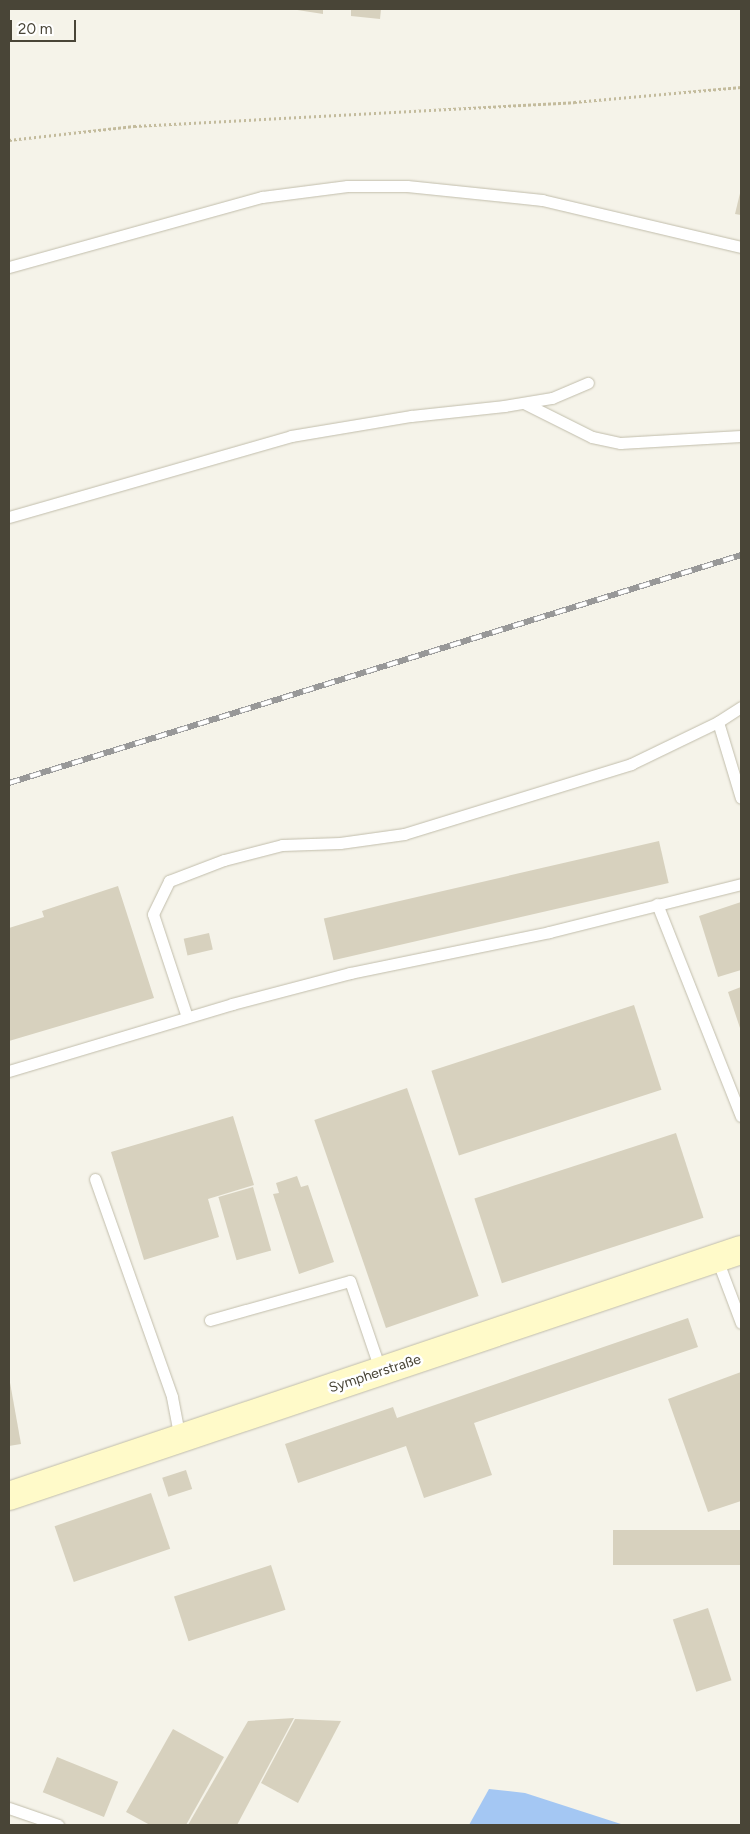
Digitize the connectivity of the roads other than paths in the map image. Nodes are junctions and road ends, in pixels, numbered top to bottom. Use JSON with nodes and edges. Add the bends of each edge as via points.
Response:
{"nodes":[{"id":1,"x":741,"y":247,"type":"edge"},
{"id":2,"x":9,"y":268,"type":"edge"},
{"id":3,"x":588,"y":383,"type":"dead end"},
{"id":4,"x":524,"y":403,"type":"junction"},
{"id":5,"x":741,"y":436,"type":"edge"},
{"id":6,"x":9,"y":517,"type":"edge"},
{"id":7,"x":741,"y":707,"type":"edge"},
{"id":8,"x":718,"y":722,"type":"junction"},
{"id":9,"x":741,"y":798,"type":"edge"},
{"id":10,"x":741,"y":884,"type":"edge"},
{"id":11,"x":657,"y":904,"type":"junction"},
{"id":12,"x":187,"y":1017,"type":"junction"},
{"id":13,"x":9,"y":1071,"type":"edge"},
{"id":14,"x":741,"y":1116,"type":"edge"},
{"id":15,"x":96,"y":1179,"type":"dead end"},
{"id":16,"x":729,"y":1255,"type":"edge"},
{"id":17,"x":210,"y":1320,"type":"dead end"},
{"id":18,"x":741,"y":1323,"type":"edge"},
{"id":19,"x":381,"y":1372,"type":"junction"},
{"id":20,"x":180,"y":1439,"type":"junction"},
{"id":21,"x":9,"y":1496,"type":"edge"},
{"id":22,"x":9,"y":1808,"type":"edge"},
{"id":23,"x":58,"y":1825,"type":"edge"}],
"edges":[{"from":1,"to":2,"type":"lane","via":[[542,200],[407,186],[347,186],[262,197]]},
{"from":3,"to":4,"type":"lane","via":[[552,398]]},
{"from":4,"to":5,"type":"lane","via":[[592,437],[620,444]]},
{"from":4,"to":6,"type":"lane","via":[[411,416],[291,436]]},
{"from":7,"to":8,"type":"lane"},
{"from":8,"to":9,"type":"lane"},
{"from":8,"to":12,"type":"lane","via":[[631,764],[404,834],[340,843],[282,844],[224,860],[169,882],[153,914]]},
{"from":10,"to":11,"type":"lane"},
{"from":11,"to":12,"type":"lane","via":[[549,932],[350,974]]},
{"from":11,"to":14,"type":"lane"},
{"from":12,"to":13,"type":"lane"},
{"from":15,"to":20,"type":"lane","via":[[172,1397]]},
{"from":16,"to":18,"type":"lane"},
{"from":16,"to":19,"type":"street","name":"Sympherstraße"},
{"from":17,"to":19,"type":"lane","via":[[350,1281]]},
{"from":19,"to":20,"type":"street","name":"Sympherstraße"},
{"from":20,"to":21,"type":"street","name":"Sympherstraße"},
{"from":22,"to":23,"type":"lane"}]}
